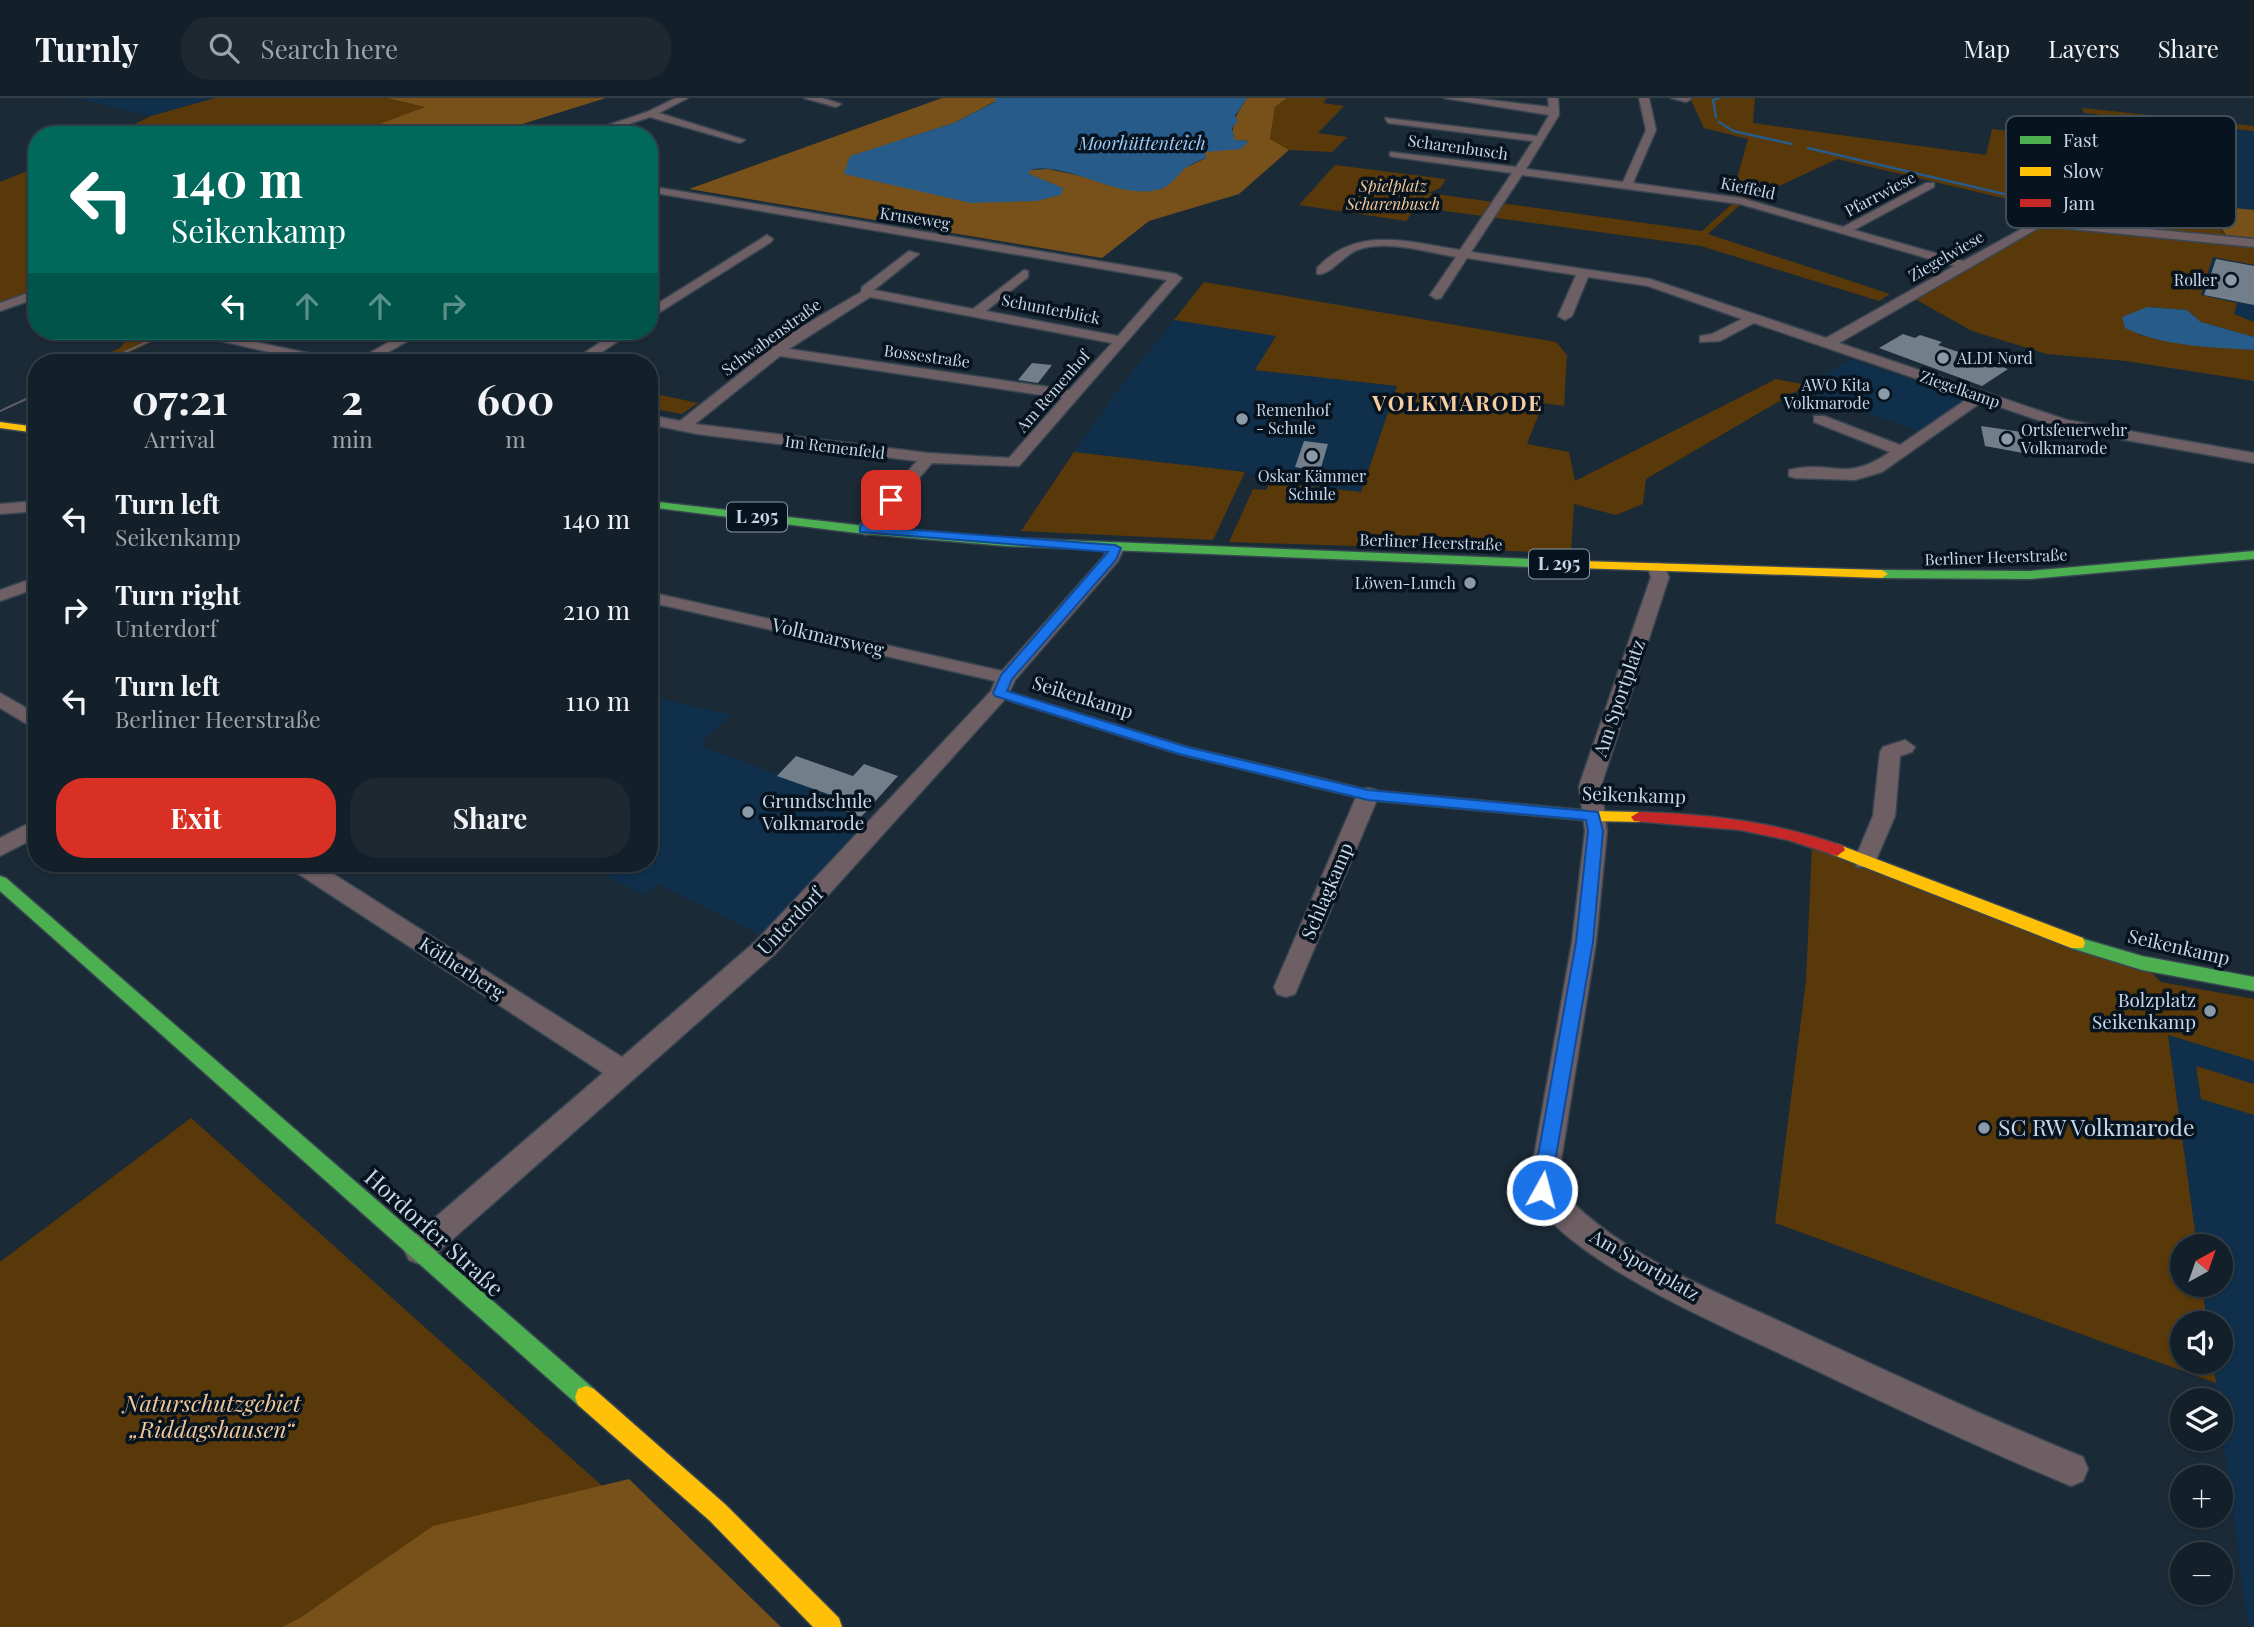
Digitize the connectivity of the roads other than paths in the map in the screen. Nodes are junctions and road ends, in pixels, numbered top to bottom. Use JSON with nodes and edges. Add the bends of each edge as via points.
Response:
{"nodes":[{"id":1,"x":683,"y":98,"type":"edge"},
{"id":2,"x":809,"y":98,"type":"edge"},
{"id":3,"x":1449,"y":98,"type":"edge"},
{"id":4,"x":1553,"y":98,"type":"edge"},
{"id":5,"x":1644,"y":98,"type":"edge"},
{"id":6,"x":836,"y":104,"type":"dead end"},
{"id":7,"x":1554,"y":111,"type":"junction"},
{"id":8,"x":650,"y":114,"type":"junction"},
{"id":9,"x":1388,"y":120,"type":"dead end"},
{"id":10,"x":612,"y":126,"type":"edge"},
{"id":11,"x":1540,"y":139,"type":"junction"},
{"id":12,"x":740,"y":140,"type":"dead end"},
{"id":13,"x":1394,"y":154,"type":"dead end"},
{"id":14,"x":1519,"y":171,"type":"junction"},
{"id":15,"x":1627,"y":185,"type":"junction"},
{"id":16,"x":1930,"y":185,"type":"dead end"},
{"id":17,"x":658,"y":190,"type":"edge"},
{"id":18,"x":664,"y":191,"type":"junction"},
{"id":19,"x":658,"y":195,"type":"edge"},
{"id":20,"x":2029,"y":228,"type":"edge"},
{"id":21,"x":2101,"y":228,"type":"edge"},
{"id":22,"x":1845,"y":230,"type":"junction"},
{"id":23,"x":767,"y":239,"type":"dead end"},
{"id":24,"x":2254,"y":243,"type":"edge"},
{"id":25,"x":1463,"y":253,"type":"junction"},
{"id":26,"x":912,"y":254,"type":"dead end"},
{"id":27,"x":1964,"y":265,"type":"junction"},
{"id":28,"x":1321,"y":271,"type":"dead end"},
{"id":29,"x":1584,"y":272,"type":"junction"},
{"id":30,"x":1024,"y":274,"type":"dead end"},
{"id":31,"x":1176,"y":278,"type":"joint"},
{"id":32,"x":868,"y":293,"type":"junction"},
{"id":33,"x":1436,"y":295,"type":"dead end"},
{"id":34,"x":28,"y":297,"type":"edge"},
{"id":35,"x":0,"y":307,"type":"edge"},
{"id":36,"x":658,"y":309,"type":"edge"},
{"id":37,"x":976,"y":313,"type":"junction"},
{"id":38,"x":1565,"y":316,"type":"dead end"},
{"id":39,"x":1753,"y":318,"type":"junction"},
{"id":40,"x":1705,"y":339,"type":"dead end"},
{"id":41,"x":227,"y":340,"type":"edge"},
{"id":42,"x":401,"y":340,"type":"edge"},
{"id":43,"x":612,"y":340,"type":"edge"},
{"id":44,"x":1120,"y":340,"type":"junction"},
{"id":45,"x":1828,"y":343,"type":"junction"},
{"id":46,"x":777,"y":351,"type":"junction"},
{"id":47,"x":293,"y":354,"type":"edge"},
{"id":48,"x":376,"y":354,"type":"edge"},
{"id":49,"x":590,"y":354,"type":"edge"},
{"id":50,"x":1071,"y":395,"type":"junction"},
{"id":51,"x":1980,"y":396,"type":"junction"},
{"id":52,"x":1819,"y":419,"type":"dead end"},
{"id":53,"x":658,"y":421,"type":"edge"},
{"id":54,"x":2,"y":426,"type":"edge"},
{"id":55,"x":683,"y":426,"type":"junction"},
{"id":56,"x":28,"y":429,"type":"edge"},
{"id":57,"x":1901,"y":451,"type":"junction"},
{"id":58,"x":928,"y":458,"type":"junction"},
{"id":59,"x":2254,"y":458,"type":"edge"},
{"id":60,"x":1795,"y":473,"type":"dead end"},
{"id":61,"x":658,"y":505,"type":"edge"},
{"id":62,"x":28,"y":507,"type":"edge"},
{"id":63,"x":0,"y":509,"type":"edge"},
{"id":64,"x":865,"y":530,"type":"junction"},
{"id":65,"x":1115,"y":548,"type":"junction"},
{"id":66,"x":2254,"y":555,"type":"edge"},
{"id":67,"x":1657,"y":568,"type":"junction"},
{"id":68,"x":28,"y":585,"type":"edge"},
{"id":69,"x":0,"y":596,"type":"edge"},
{"id":70,"x":658,"y":599,"type":"edge"},
{"id":71,"x":1003,"y":686,"type":"junction"},
{"id":72,"x":0,"y":699,"type":"edge"},
{"id":73,"x":28,"y":718,"type":"edge"},
{"id":74,"x":1905,"y":747,"type":"dead end"},
{"id":75,"x":1368,"y":795,"type":"junction"},
{"id":76,"x":1593,"y":816,"type":"junction"},
{"id":77,"x":28,"y":832,"type":"edge"},
{"id":78,"x":0,"y":848,"type":"edge"},
{"id":79,"x":1865,"y":860,"type":"junction"},
{"id":80,"x":313,"y":872,"type":"edge"},
{"id":81,"x":0,"y":882,"type":"edge"},
{"id":82,"x":2254,"y":984,"type":"edge"},
{"id":83,"x":1286,"y":987,"type":"dead end"},
{"id":84,"x":625,"y":1073,"type":"junction"},
{"id":85,"x":419,"y":1250,"type":"junction"},
{"id":86,"x":2071,"y":1469,"type":"dead end"},
{"id":87,"x":830,"y":1627,"type":"edge"}],
"edges":[{"from":1,"to":8,"type":"street"},
{"from":2,"to":6,"type":"street"},
{"from":3,"to":7,"type":"street"},
{"from":4,"to":7,"type":"street"},
{"from":5,"to":15,"type":"street","via":[[1651,130]]},
{"from":7,"to":11,"type":"street","name":"Scharenbusch"},
{"from":8,"to":10,"type":"street"},
{"from":8,"to":12,"type":"street"},
{"from":9,"to":11,"type":"street","name":"Scharenbusch"},
{"from":11,"to":14,"type":"street","name":"Scharenbusch"},
{"from":13,"to":14,"type":"street","name":"Scharenbusch"},
{"from":14,"to":15,"type":"street","name":"Kieffeld"},
{"from":14,"to":25,"type":"street","name":"Scharenbusch"},
{"from":15,"to":22,"type":"street","name":"Kieffeld","via":[[1741,201]]},
{"from":16,"to":22,"type":"street","name":"Pfarrwiese"},
{"from":17,"to":18,"type":"street","name":"Kruseweg"},
{"from":18,"to":19,"type":"street"},
{"from":18,"to":31,"type":"street","name":"Kruseweg"},
{"from":20,"to":27,"type":"street","name":"Ziegelwiese"},
{"from":21,"to":24,"type":"street","name":"Ziegelwiese"},
{"from":22,"to":27,"type":"street","name":"Kieffeld"},
{"from":23,"to":36,"type":"street"},
{"from":25,"to":28,"type":"street","name":"Ziegelkamp","via":[[1372,242],[1342,250]]},
{"from":25,"to":29,"type":"street","name":"Ziegelkamp"},
{"from":25,"to":33,"type":"street"},
{"from":26,"to":32,"type":"street","name":"Schwabenstraße"},
{"from":27,"to":45,"type":"street","name":"Ziegelwiese"},
{"from":29,"to":38,"type":"street"},
{"from":29,"to":39,"type":"street","name":"Ziegelkamp","via":[[1650,283]]},
{"from":30,"to":37,"type":"street","name":"Schunterblick"},
{"from":31,"to":44,"type":"street","name":"Am Remenhof"},
{"from":32,"to":37,"type":"street","name":"Schunterblick"},
{"from":32,"to":46,"type":"street","name":"Schwabenstraße"},
{"from":34,"to":35,"type":"street"},
{"from":37,"to":44,"type":"street","name":"Schunterblick"},
{"from":39,"to":40,"type":"street"},
{"from":39,"to":45,"type":"street","name":"Ziegelkamp"},
{"from":41,"to":47,"type":"street"},
{"from":42,"to":48,"type":"street"},
{"from":43,"to":49,"type":"street"},
{"from":44,"to":50,"type":"street","name":"Am Remenhof"},
{"from":45,"to":51,"type":"street","name":"Ziegelkamp"},
{"from":46,"to":50,"type":"street","name":"Bossestraße"},
{"from":46,"to":55,"type":"street","name":"Schwabenstraße"},
{"from":50,"to":58,"type":"street","name":"Am Remenhof","via":[[1013,463]]},
{"from":51,"to":57,"type":"street"},
{"from":51,"to":59,"type":"street","name":"Ziegelkamp","via":[[2083,429]]},
{"from":52,"to":57,"type":"street"},
{"from":53,"to":55,"type":"street","name":"Im Remenfeld"},
{"from":54,"to":56,"type":"main road"},
{"from":55,"to":58,"type":"street","name":"Im Remenfeld"},
{"from":57,"to":60,"type":"street","via":[[1861,474]]},
{"from":58,"to":64,"type":"street"},
{"from":61,"to":64,"type":"main road","name":"Berliner Heerstraße","number":"L 295"},
{"from":62,"to":63,"type":"street"},
{"from":64,"to":65,"type":"main road","name":"Berliner Heerstraße","number":"L 295"},
{"from":65,"to":67,"type":"main road","name":"Berliner Heerstraße","number":"L 295"},
{"from":65,"to":71,"type":"street","name":"Unterdorf"},
{"from":66,"to":67,"type":"main road","name":"Berliner Heerstraße","number":"L 295","via":[[2106,570],[1967,577]]},
{"from":67,"to":76,"type":"street","name":"Am Sportplatz","via":[[1660,577],[1590,786]]},
{"from":68,"to":69,"type":"street"},
{"from":70,"to":71,"type":"street","name":"Volkmarsweg"},
{"from":71,"to":75,"type":"main road","name":"Seikenkamp","via":[[1184,751]]},
{"from":71,"to":84,"type":"street","name":"Unterdorf","via":[[765,948]]},
{"from":72,"to":73,"type":"street"},
{"from":74,"to":79,"type":"street","via":[[1890,752],[1884,816]]},
{"from":75,"to":76,"type":"main road","name":"Seikenkamp"},
{"from":75,"to":83,"type":"street","name":"Schlagkamp"},
{"from":76,"to":79,"type":"main road","name":"Seikenkamp","via":[[1750,824]]},
{"from":76,"to":86,"type":"street","name":"Am Sportplatz","via":[[1596,831],[1584,942],[1542,1190],[1554,1208],[1606,1245],[1733,1315],[1981,1433]]},
{"from":77,"to":78,"type":"street"},
{"from":79,"to":82,"type":"main road","name":"Seikenkamp","via":[[2077,942],[2143,962]]},
{"from":80,"to":84,"type":"street","name":"Kötherberg"},
{"from":81,"to":85,"type":"main road","name":"Hordorfer Straße"},
{"from":84,"to":85,"type":"street","name":"Unterdorf"},
{"from":85,"to":87,"type":"main road","name":"Hordorfer Straße","via":[[718,1513]]}]}
